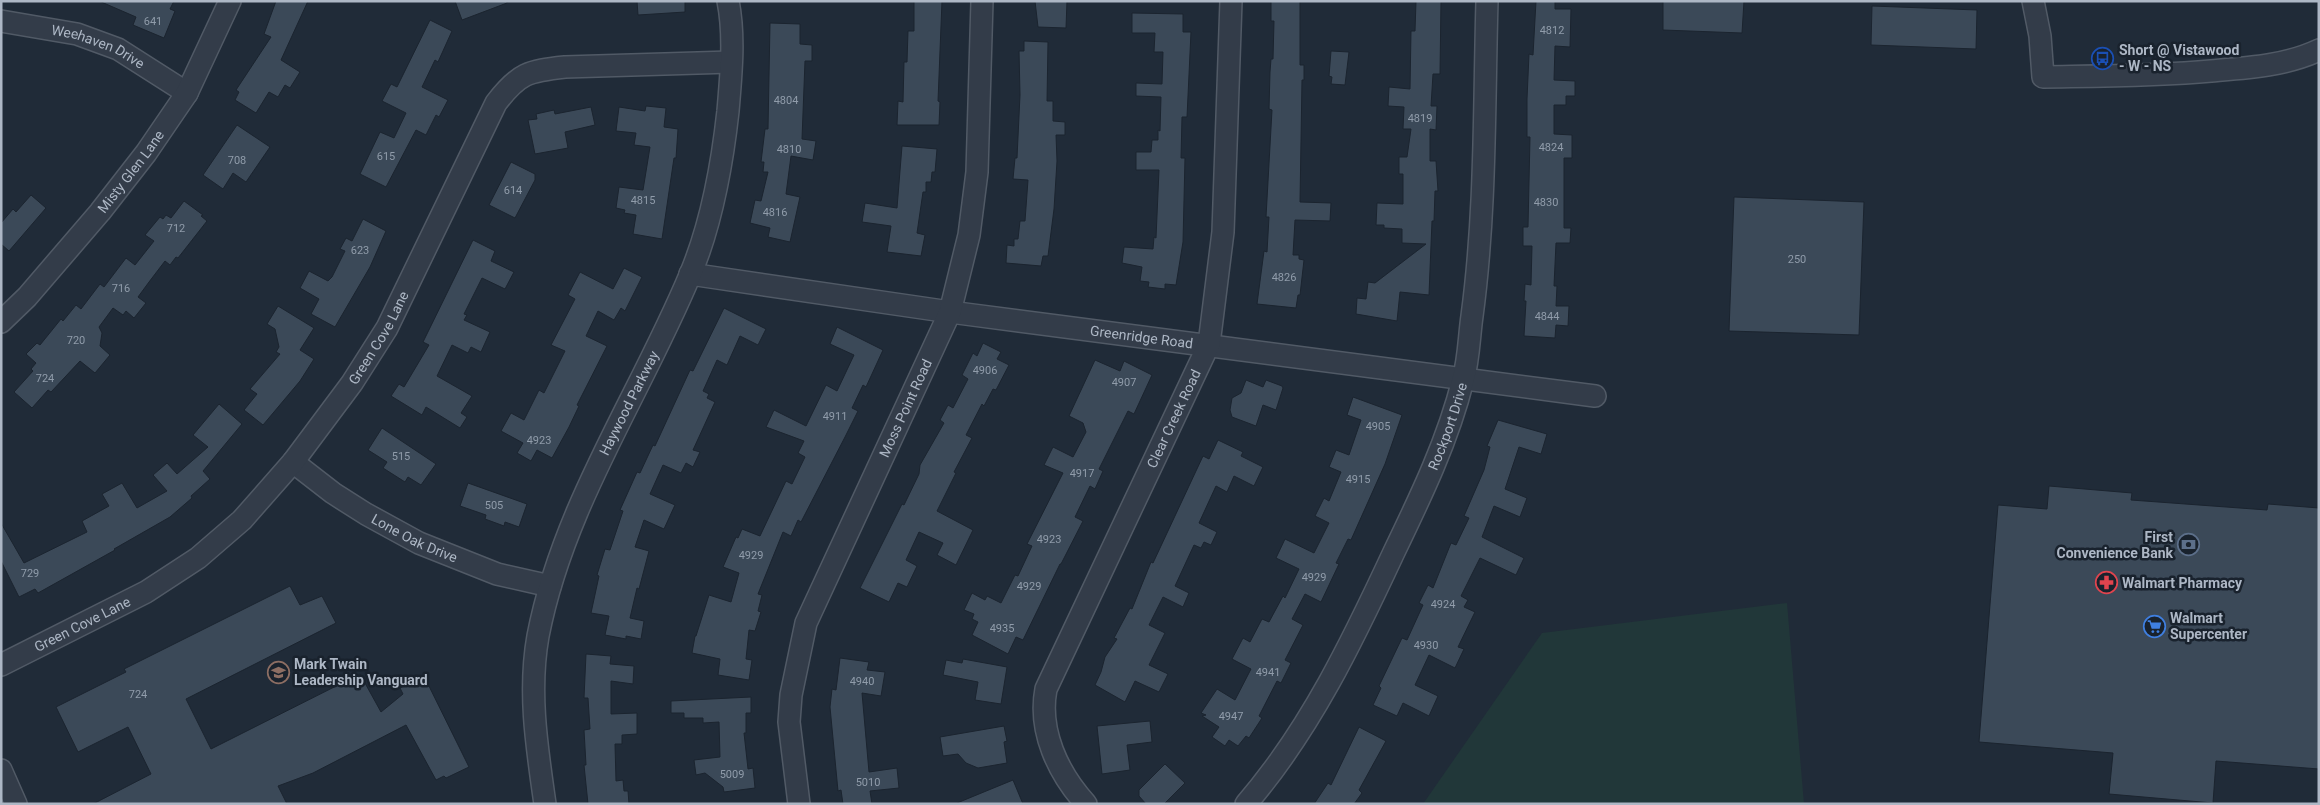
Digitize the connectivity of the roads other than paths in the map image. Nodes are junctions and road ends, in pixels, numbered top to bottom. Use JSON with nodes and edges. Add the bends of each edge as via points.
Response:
{"nodes":[{"id":1,"x":230,"y":1,"type":"edge"},
{"id":2,"x":728,"y":1,"type":"edge"},
{"id":3,"x":982,"y":1,"type":"edge"},
{"id":4,"x":1231,"y":1,"type":"edge"},
{"id":5,"x":1487,"y":1,"type":"edge"},
{"id":6,"x":2033,"y":1,"type":"edge"},
{"id":7,"x":1,"y":21,"type":"edge"},
{"id":8,"x":2319,"y":50,"type":"edge"},
{"id":9,"x":731,"y":62,"type":"junction"},
{"id":10,"x":188,"y":93,"type":"junction"},
{"id":11,"x":690,"y":274,"type":"junction"},
{"id":12,"x":950,"y":312,"type":"junction"},
{"id":13,"x":1,"y":322,"type":"edge"},
{"id":14,"x":1209,"y":344,"type":"junction"},
{"id":15,"x":1464,"y":379,"type":"junction"},
{"id":16,"x":1595,"y":396,"type":"dead end"},
{"id":17,"x":293,"y":462,"type":"junction"},
{"id":18,"x":550,"y":586,"type":"junction"},
{"id":19,"x":1,"y":665,"type":"edge"},
{"id":20,"x":1,"y":770,"type":"edge"},
{"id":21,"x":16,"y":804,"type":"edge"},
{"id":22,"x":545,"y":804,"type":"edge"},
{"id":23,"x":799,"y":804,"type":"edge"},
{"id":24,"x":1086,"y":804,"type":"edge"},
{"id":25,"x":1246,"y":804,"type":"edge"}],
"edges":[{"from":1,"to":10,"type":"street","name":"Misty Glen Lane"},
{"from":2,"to":9,"type":"street","name":"Haywood Parkway"},
{"from":3,"to":12,"type":"street","name":"Moss Point Road","via":[[977,172],[970,235]]},
{"from":4,"to":14,"type":"street","name":"Clear Creek Road","via":[[1223,232]]},
{"from":5,"to":15,"type":"street","name":"Rockport Drive","via":[[1477,280]]},
{"from":6,"to":8,"type":"street","via":[[2043,77],[2243,69],[2276,64]]},
{"from":7,"to":10,"type":"street","name":"Weehaven Drive","via":[[77,34],[118,49]]},
{"from":9,"to":11,"type":"street","name":"Haywood Parkway","via":[[724,146],[708,222]]},
{"from":9,"to":17,"type":"street","name":"Green Cove Lane","via":[[565,67],[538,70],[513,82],[496,103],[387,328],[352,383]]},
{"from":10,"to":13,"type":"street","name":"Misty Glen Lane","via":[[100,212],[27,297]]},
{"from":11,"to":12,"type":"street","name":"Greenridge Road"},
{"from":11,"to":18,"type":"street","name":"Haywood Parkway","via":[[577,512]]},
{"from":12,"to":14,"type":"street","name":"Greenridge Road"},
{"from":12,"to":23,"type":"street","name":"Moss Point Road","via":[[806,623],[791,695],[789,722]]},
{"from":14,"to":15,"type":"street","name":"Greenridge Road"},
{"from":14,"to":24,"type":"street","name":"Clear Creek Road","via":[[1046,689],[1043,703],[1051,750]]},
{"from":15,"to":16,"type":"street","name":"Greenridge Road"},
{"from":15,"to":25,"type":"street","name":"Rockport Drive","via":[[1429,479],[1374,594],[1306,723],[1276,769]]},
{"from":17,"to":18,"type":"street","name":"Lone Oak Drive","via":[[333,494],[420,543],[497,574]]},
{"from":17,"to":19,"type":"street","name":"Green Cove Lane","via":[[242,520],[198,558],[146,592]]},
{"from":18,"to":22,"type":"street","name":"Haywood Parkway","via":[[538,636],[533,678],[534,726]]},
{"from":20,"to":21,"type":"street"}]}
